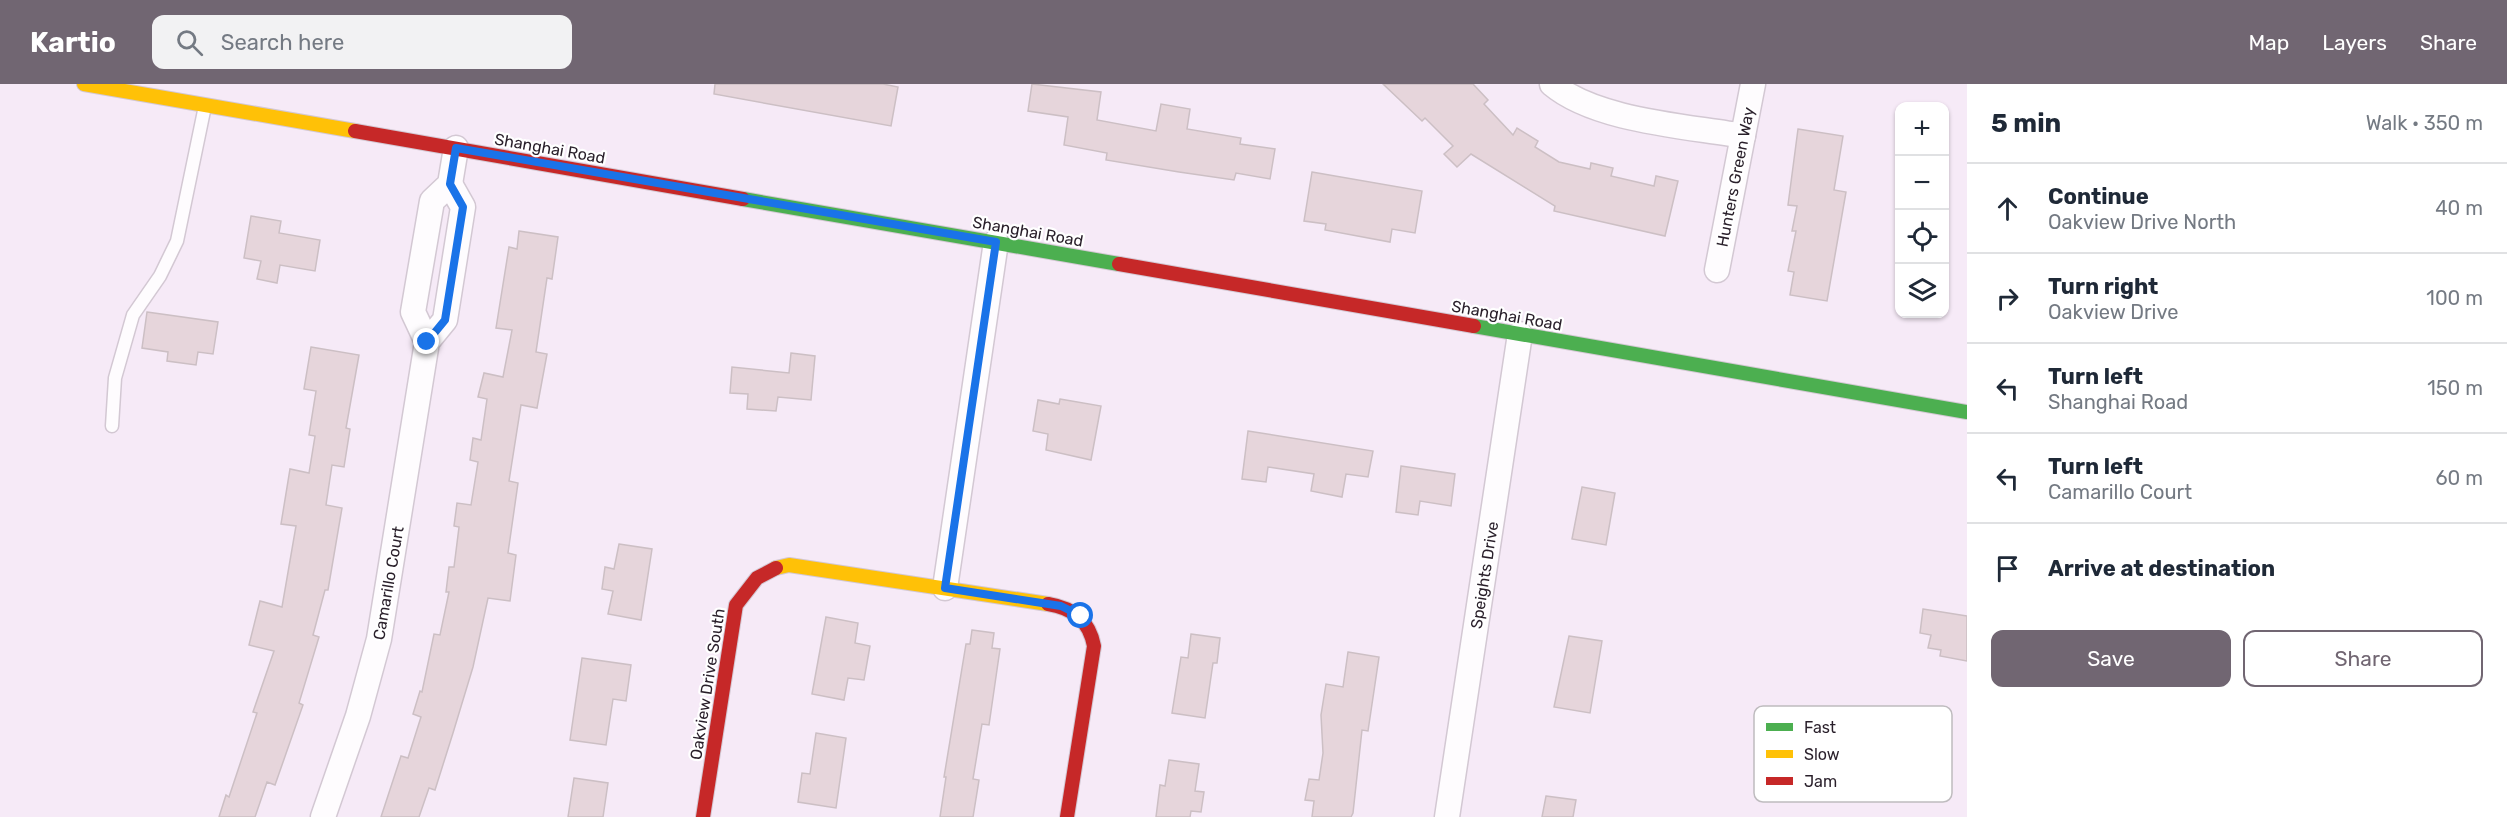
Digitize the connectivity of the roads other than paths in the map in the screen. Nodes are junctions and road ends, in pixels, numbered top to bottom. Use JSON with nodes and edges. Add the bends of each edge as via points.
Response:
{"nodes":[{"id":1,"x":84,"y":84,"type":"edge"},
{"id":2,"x":1552,"y":84,"type":"edge"},
{"id":3,"x":1753,"y":84,"type":"edge"},
{"id":4,"x":205,"y":105,"type":"junction"},
{"id":5,"x":1743,"y":136,"type":"junction"},
{"id":6,"x":456,"y":148,"type":"junction"},
{"id":7,"x":450,"y":184,"type":"junction"},
{"id":8,"x":996,"y":242,"type":"junction"},
{"id":9,"x":1717,"y":270,"type":"dead end"},
{"id":10,"x":1520,"y":334,"type":"junction"},
{"id":11,"x":427,"y":342,"type":"junction"},
{"id":12,"x":1967,"y":412,"type":"edge"},
{"id":13,"x":112,"y":426,"type":"dead end"},
{"id":14,"x":945,"y":588,"type":"junction"},
{"id":15,"x":323,"y":817,"type":"edge"},
{"id":16,"x":703,"y":817,"type":"edge"},
{"id":17,"x":1067,"y":817,"type":"edge"},
{"id":18,"x":1447,"y":817,"type":"edge"}],
"edges":[{"from":1,"to":4,"type":"street","name":"Shanghai Road"},
{"from":2,"to":5,"type":"street","via":[[1582,103],[1608,112]]},
{"from":3,"to":5,"type":"street","name":"Hunters Green Way"},
{"from":4,"to":6,"type":"street","name":"Shanghai Road"},
{"from":4,"to":13,"type":"lane","via":[[177,241],[160,276],[133,315],[115,378]]},
{"from":5,"to":9,"type":"street","name":"Hunters Green Way"},
{"from":6,"to":7,"type":"street"},
{"from":6,"to":8,"type":"street","name":"Shanghai Road"},
{"from":7,"to":11,"type":"street","name":"Camarillo Court","via":[[463,207],[445,320]]},
{"from":7,"to":11,"type":"street","via":[[432,201],[412,312]]},
{"from":8,"to":10,"type":"street","name":"Shanghai Road"},
{"from":8,"to":14,"type":"street"},
{"from":10,"to":12,"type":"street","name":"Shanghai Road"},
{"from":10,"to":18,"type":"street","name":"Speights Drive"},
{"from":11,"to":15,"type":"street","name":"Camarillo Court","via":[[380,639]]},
{"from":14,"to":16,"type":"street","name":"Oakview Drive South","via":[[795,565],[768,570],[754,578],[736,605]]},
{"from":14,"to":17,"type":"street","name":"Oakview Drive South","via":[[1061,606],[1081,616],[1090,630],[1094,646]]}]}
